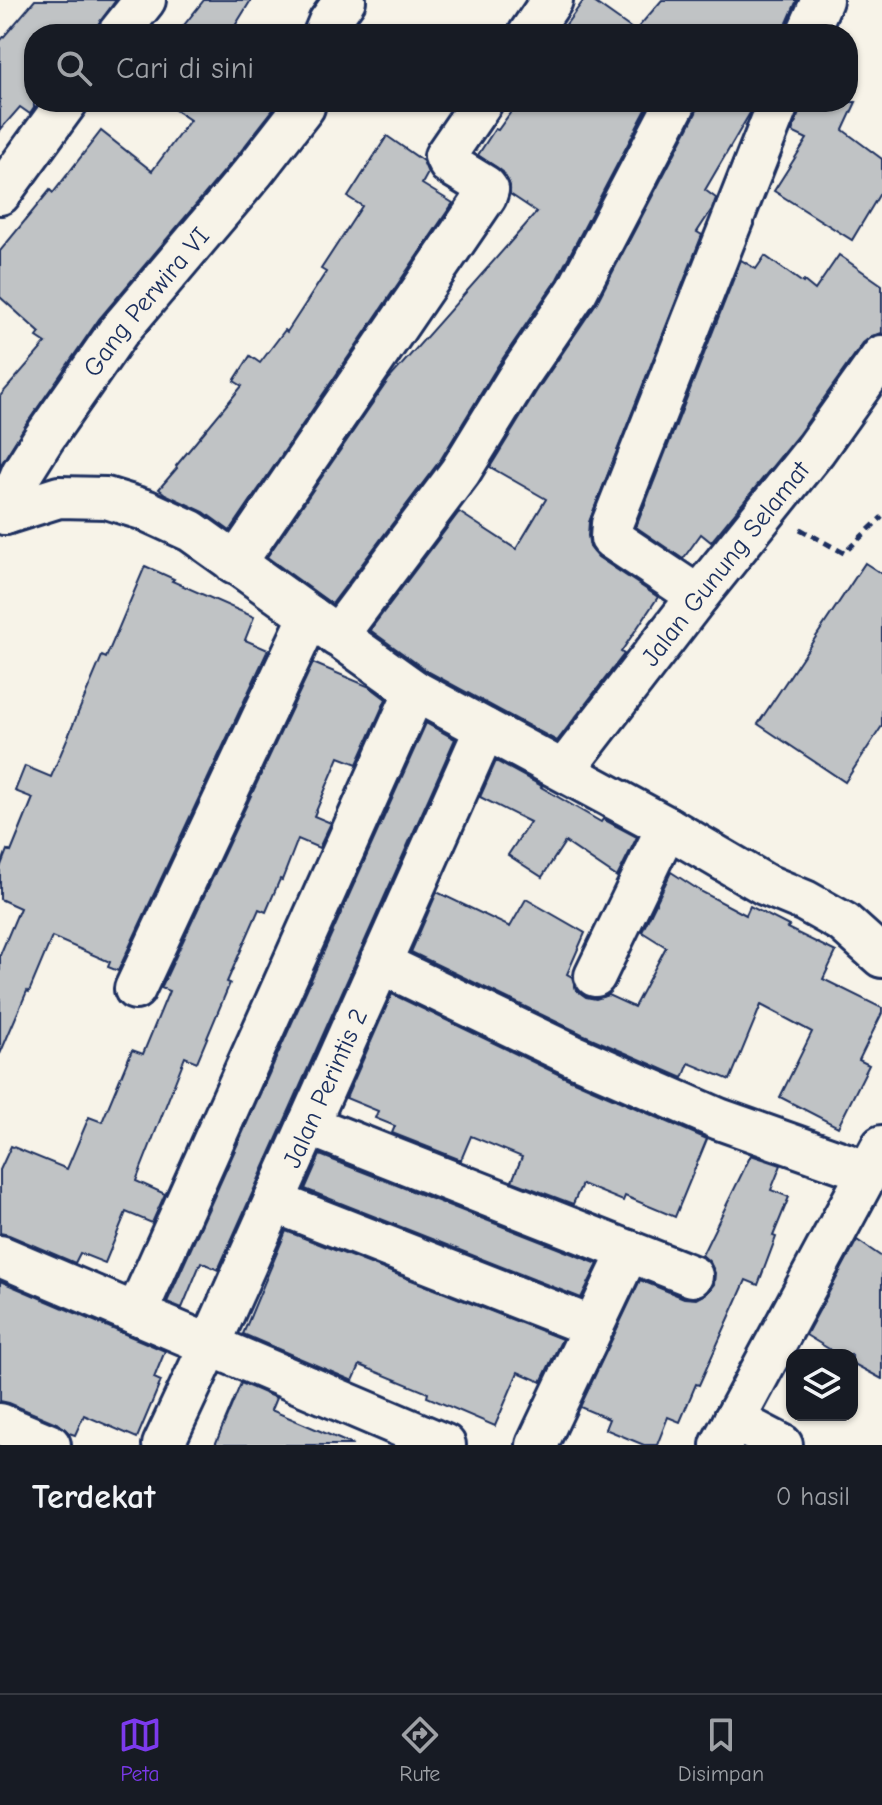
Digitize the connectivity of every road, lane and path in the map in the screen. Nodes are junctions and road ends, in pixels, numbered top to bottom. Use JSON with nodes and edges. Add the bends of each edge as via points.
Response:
{"nodes":[{"id":1,"x":145,"y":0,"type":"edge"},
{"id":2,"x":345,"y":0,"type":"edge"},
{"id":3,"x":552,"y":0,"type":"edge"},
{"id":4,"x":822,"y":0,"type":"edge"},
{"id":5,"x":126,"y":24,"type":"edge"},
{"id":6,"x":328,"y":24,"type":"edge"},
{"id":7,"x":536,"y":24,"type":"edge"},
{"id":8,"x":811,"y":24,"type":"edge"},
{"id":9,"x":60,"y":112,"type":"edge"},
{"id":10,"x":300,"y":112,"type":"edge"},
{"id":11,"x":475,"y":112,"type":"edge"},
{"id":12,"x":671,"y":112,"type":"edge"},
{"id":13,"x":775,"y":112,"type":"edge"},
{"id":14,"x":0,"y":194,"type":"edge"},
{"id":15,"x":882,"y":356,"type":"edge"},
{"id":16,"x":767,"y":510,"type":"junction"},
{"id":17,"x":2,"y":514,"type":"edge"},
{"id":18,"x":882,"y":517,"type":"edge"},
{"id":19,"x":235,"y":564,"type":"junction"},
{"id":20,"x":698,"y":596,"type":"junction"},
{"id":21,"x":324,"y":626,"type":"junction"},
{"id":22,"x":415,"y":691,"type":"junction"},
{"id":23,"x":485,"y":729,"type":"junction"},
{"id":24,"x":564,"y":770,"type":"junction"},
{"id":25,"x":667,"y":827,"type":"junction"},
{"id":26,"x":882,"y":957,"type":"edge"},
{"id":27,"x":380,"y":963,"type":"junction"},
{"id":28,"x":595,"y":976,"type":"dead end"},
{"id":29,"x":135,"y":989,"type":"dead end"},
{"id":30,"x":308,"y":1125,"type":"junction"},
{"id":31,"x":876,"y":1159,"type":"edge"},
{"id":32,"x":274,"y":1202,"type":"junction"},
{"id":33,"x":629,"y":1251,"type":"junction"},
{"id":34,"x":0,"y":1256,"type":"edge"},
{"id":35,"x":692,"y":1276,"type":"dead end"},
{"id":36,"x":136,"y":1314,"type":"junction"},
{"id":37,"x":593,"y":1327,"type":"junction"},
{"id":38,"x":210,"y":1345,"type":"junction"},
{"id":39,"x":0,"y":1424,"type":"edge"},
{"id":40,"x":361,"y":1429,"type":"edge"},
{"id":41,"x":727,"y":1432,"type":"edge"},
{"id":42,"x":50,"y":1445,"type":"edge"},
{"id":43,"x":163,"y":1445,"type":"edge"},
{"id":44,"x":445,"y":1445,"type":"edge"},
{"id":45,"x":537,"y":1445,"type":"edge"},
{"id":46,"x":782,"y":1445,"type":"edge"}],
"edges":[{"from":1,"to":5,"type":"street"},
{"from":2,"to":6,"type":"street"},
{"from":3,"to":7,"type":"street"},
{"from":4,"to":8,"type":"street"},
{"from":9,"to":14,"type":"street"},
{"from":10,"to":17,"type":"street","name":"Gang Perwira VI","via":[[118,332],[44,438]]},
{"from":11,"to":19,"type":"street","via":[[445,156],[485,186],[486,196]]},
{"from":12,"to":21,"type":"street","via":[[577,291],[460,472]]},
{"from":13,"to":20,"type":"street","via":[[612,524],[611,538]]},
{"from":15,"to":16,"type":"street","name":"Jalan Gunung Selamat"},
{"from":16,"to":18,"type":"path","via":[[844,553]]},
{"from":16,"to":20,"type":"street","name":"Jalan Gunung Selamat"},
{"from":17,"to":19,"type":"street","via":[[59,497],[106,498],[191,531]]},
{"from":19,"to":21,"type":"street"},
{"from":20,"to":24,"type":"street","name":"Jalan Gunung Selamat"},
{"from":21,"to":22,"type":"street"},
{"from":21,"to":29,"type":"street"},
{"from":22,"to":23,"type":"street"},
{"from":22,"to":36,"type":"street"},
{"from":23,"to":24,"type":"street"},
{"from":23,"to":27,"type":"street","name":"Jalan Perintis 2"},
{"from":24,"to":25,"type":"street"},
{"from":25,"to":26,"type":"street","via":[[844,923]]},
{"from":25,"to":28,"type":"street"},
{"from":27,"to":30,"type":"street","name":"Jalan Perintis 2"},
{"from":27,"to":31,"type":"street","via":[[719,1119]]},
{"from":30,"to":32,"type":"street","name":"Jalan Perintis 2"},
{"from":30,"to":33,"type":"street"},
{"from":31,"to":41,"type":"street"},
{"from":32,"to":37,"type":"street"},
{"from":32,"to":38,"type":"street","name":"Jalan Perintis 2"},
{"from":33,"to":35,"type":"street"},
{"from":33,"to":37,"type":"street"},
{"from":34,"to":36,"type":"street"},
{"from":36,"to":38,"type":"street"},
{"from":37,"to":45,"type":"street"},
{"from":38,"to":40,"type":"street"},
{"from":38,"to":43,"type":"street","name":"Jalan Perintis 2"},
{"from":39,"to":42,"type":"street"},
{"from":40,"to":44,"type":"street"},
{"from":41,"to":46,"type":"street"}]}
